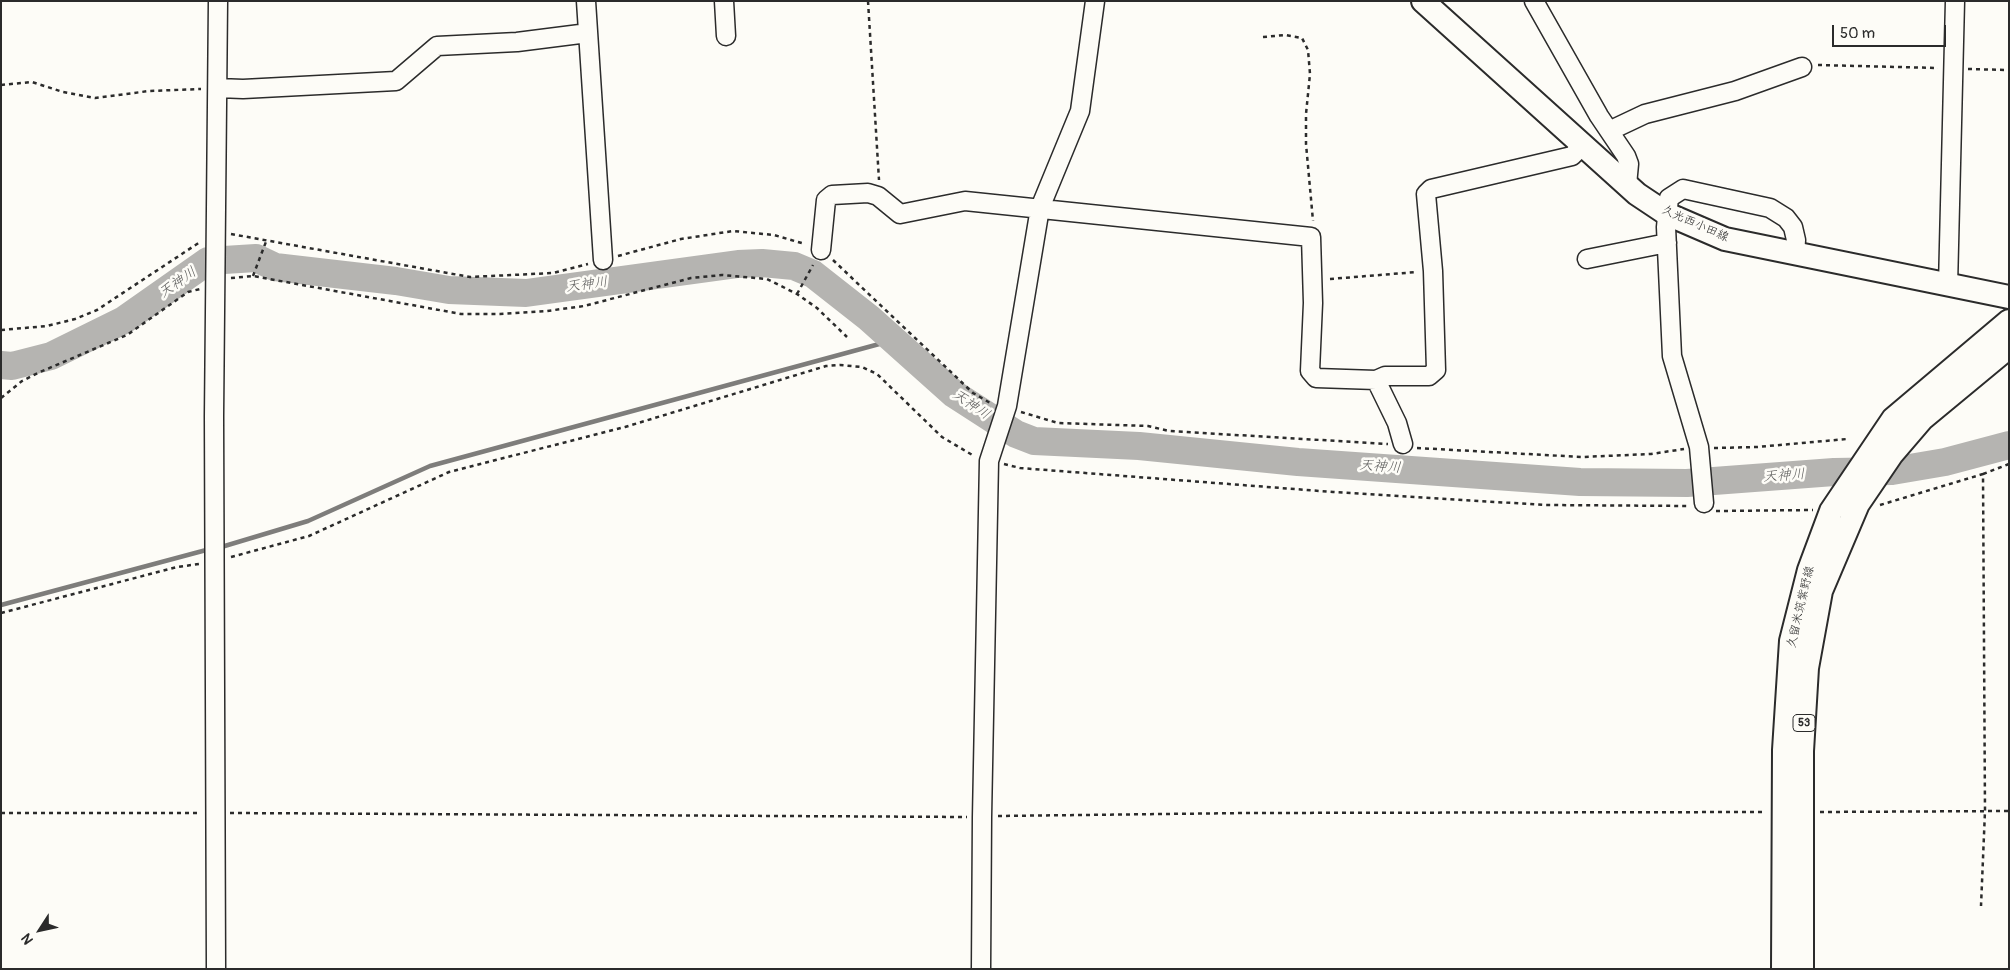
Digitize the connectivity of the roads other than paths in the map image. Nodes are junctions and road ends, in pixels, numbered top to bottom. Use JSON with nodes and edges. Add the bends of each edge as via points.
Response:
{"nodes":[{"id":1,"x":218,"y":1,"type":"edge"},
{"id":2,"x":586,"y":1,"type":"edge"},
{"id":3,"x":724,"y":1,"type":"edge"},
{"id":4,"x":1095,"y":1,"type":"edge"},
{"id":5,"x":1424,"y":1,"type":"edge"},
{"id":6,"x":1534,"y":1,"type":"edge"},
{"id":7,"x":1955,"y":1,"type":"edge"},
{"id":8,"x":588,"y":33,"type":"junction"},
{"id":9,"x":726,"y":36,"type":"dead end"},
{"id":10,"x":1802,"y":67,"type":"road end"},
{"id":11,"x":218,"y":88,"type":"junction"},
{"id":12,"x":1609,"y":131,"type":"junction"},
{"id":13,"x":1582,"y":146,"type":"junction"},
{"id":14,"x":1627,"y":185,"type":"junction"},
{"id":15,"x":1040,"y":208,"type":"junction"},
{"id":16,"x":1667,"y":214,"type":"junction"},
{"id":17,"x":1667,"y":243,"type":"junction"},
{"id":18,"x":821,"y":250,"type":"road end"},
{"id":19,"x":1795,"y":254,"type":"junction"},
{"id":20,"x":1587,"y":259,"type":"dead end"},
{"id":21,"x":603,"y":260,"type":"road end"},
{"id":22,"x":1948,"y":286,"type":"junction"},
{"id":23,"x":2009,"y":297,"type":"edge"},
{"id":24,"x":2009,"y":321,"type":"edge"},
{"id":25,"x":2009,"y":347,"type":"edge"},
{"id":26,"x":1376,"y":380,"type":"junction"},
{"id":27,"x":1403,"y":444,"type":"road end"},
{"id":28,"x":1850,"y":499,"type":"junction"},
{"id":29,"x":1703,"y":505,"type":"road end"},
{"id":30,"x":1793,"y":812,"type":"junction"},
{"id":31,"x":216,"y":969,"type":"edge"},
{"id":32,"x":982,"y":969,"type":"edge"},
{"id":33,"x":1783,"y":969,"type":"edge"},
{"id":34,"x":1802,"y":969,"type":"edge"}],
"edges":[{"from":1,"to":11,"type":"street"},
{"from":2,"to":8,"type":"street"},
{"from":3,"to":9,"type":"street"},
{"from":4,"to":15,"type":"street","via":[[1080,110]]},
{"from":5,"to":13,"type":"main road","name":"久光西小田線"},
{"from":6,"to":12,"type":"street"},
{"from":7,"to":22,"type":"street"},
{"from":8,"to":11,"type":"street","via":[[517,42],[437,46],[396,81]]},
{"from":8,"to":21,"type":"street"},
{"from":10,"to":12,"type":"street","via":[[1735,91],[1645,114]]},
{"from":11,"to":31,"type":"street","via":[[214,561]]},
{"from":12,"to":14,"type":"street","via":[[1626,156]]},
{"from":13,"to":14,"type":"main road","name":"久光西小田線"},
{"from":13,"to":26,"type":"street","via":[[1572,156],[1431,189],[1426,194],[1433,271],[1436,370],[1429,376],[1385,376]]},
{"from":14,"to":16,"type":"main road","name":"久光西小田線"},
{"from":15,"to":18,"type":"street","via":[[964,201],[900,214],[878,196],[868,193],[832,195],[826,200]]},
{"from":15,"to":26,"type":"street","via":[[1311,237],[1310,371],[1316,378]]},
{"from":15,"to":32,"type":"street","via":[[1006,409],[992,455],[982,817]]},
{"from":16,"to":17,"type":"street"},
{"from":16,"to":19,"type":"main road","name":"久光西小田線","via":[[1725,239]]},
{"from":16,"to":19,"type":"street","via":[[1669,198],[1683,189],[1770,208],[1786,218],[1793,228]]},
{"from":17,"to":20,"type":"street"},
{"from":17,"to":29,"type":"street","via":[[1672,356],[1700,450]]},
{"from":19,"to":22,"type":"main road","name":"久光西小田線"},
{"from":22,"to":23,"type":"main road","name":"久光西小田線"},
{"from":24,"to":28,"type":"main road","name":"久留米筑紫野線","number":"53","via":[[1893,419]]},
{"from":25,"to":28,"type":"main road","name":"久留米筑紫野線","number":"53","via":[[1922,419]]},
{"from":26,"to":27,"type":"street","via":[[1397,423]]},
{"from":28,"to":30,"type":"main road","name":"久留米筑紫野線","number":"53","via":[[1809,570],[1791,640],[1784,750]]},
{"from":30,"to":33,"type":"main road","name":"久留米筑紫野線","number":"53"},
{"from":30,"to":34,"type":"main road","name":"久留米筑紫野線","number":"53"}]}
